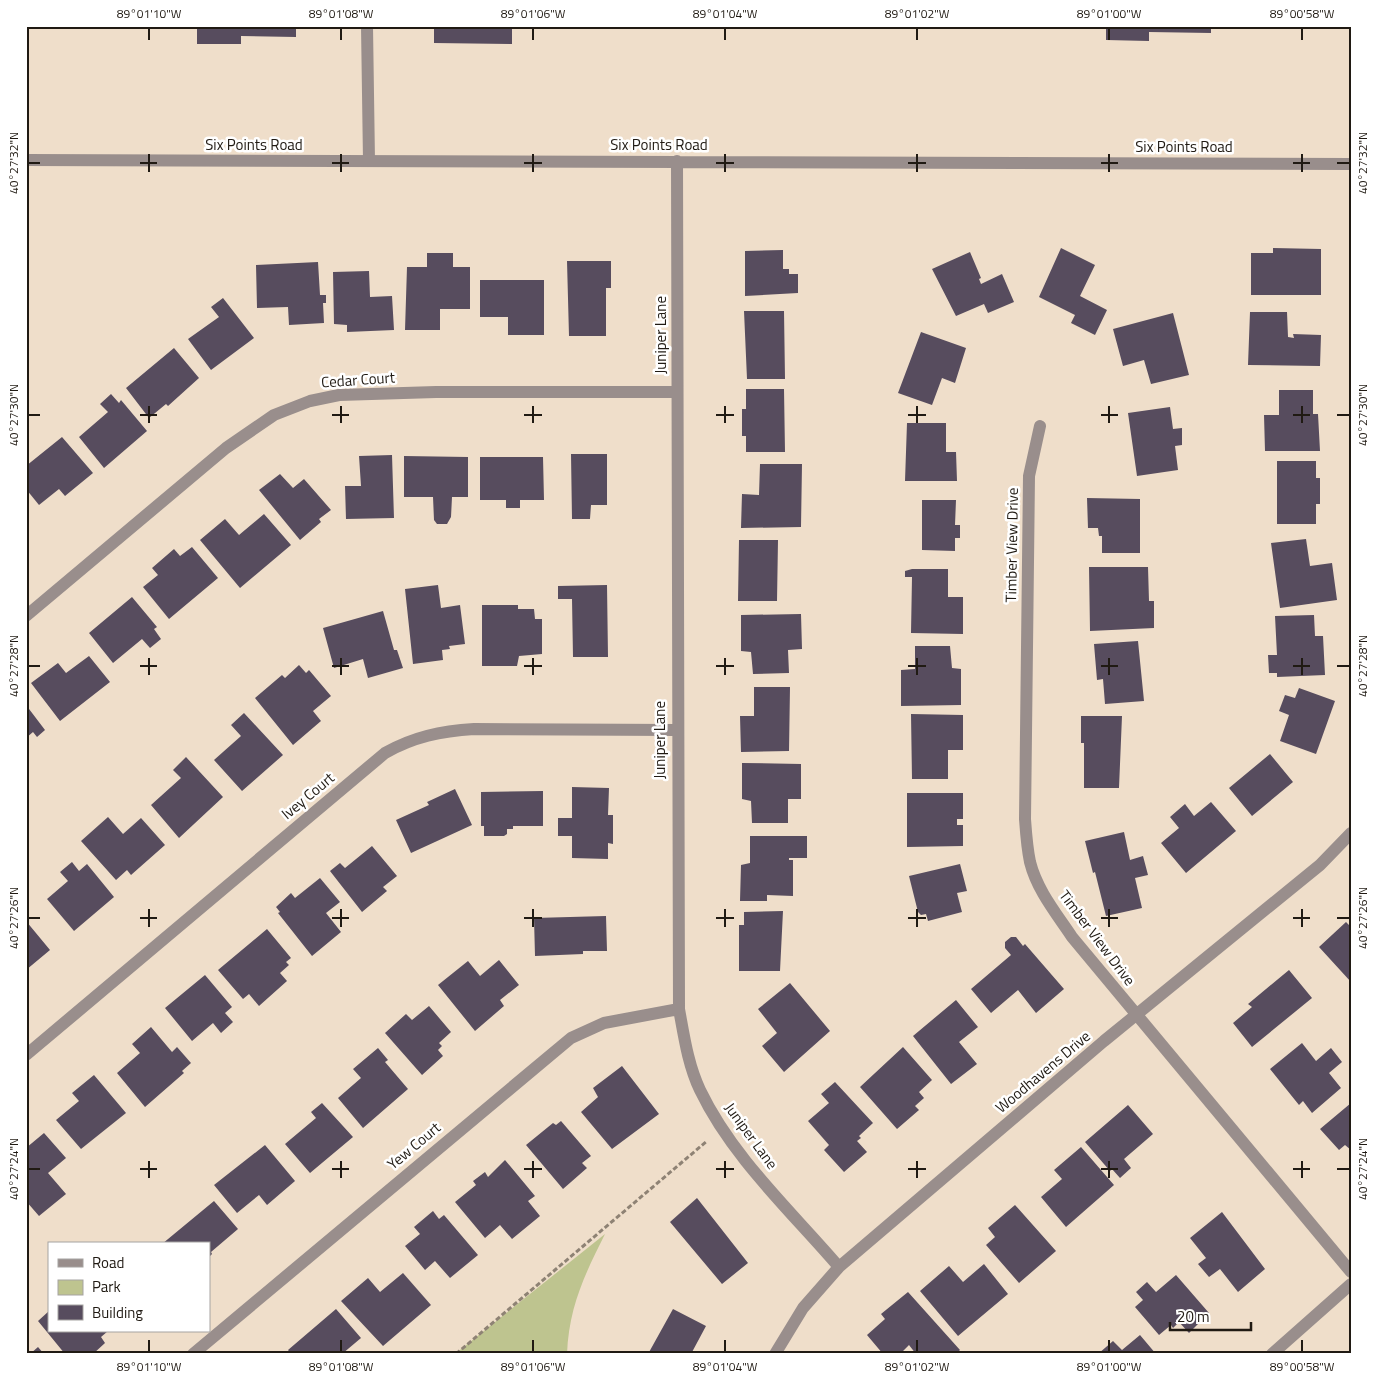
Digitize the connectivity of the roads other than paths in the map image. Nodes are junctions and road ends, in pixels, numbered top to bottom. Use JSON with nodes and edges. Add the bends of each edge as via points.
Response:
{"nodes":[{"id":1,"x":367,"y":26,"type":"edge"},
{"id":2,"x":26,"y":160,"type":"edge"},
{"id":3,"x":369,"y":161,"type":"junction"},
{"id":4,"x":677,"y":161,"type":"junction"},
{"id":5,"x":1351,"y":164,"type":"edge"},
{"id":6,"x":677,"y":392,"type":"junction"},
{"id":7,"x":1040,"y":426,"type":"dead end"},
{"id":8,"x":26,"y":616,"type":"edge"},
{"id":9,"x":676,"y":730,"type":"junction"},
{"id":10,"x":1351,"y":833,"type":"edge"},
{"id":11,"x":679,"y":1009,"type":"junction"},
{"id":12,"x":1137,"y":1015,"type":"junction"},
{"id":13,"x":26,"y":1055,"type":"edge"},
{"id":14,"x":839,"y":1267,"type":"junction"},
{"id":15,"x":1351,"y":1272,"type":"edge"},
{"id":16,"x":1351,"y":1284,"type":"edge"},
{"id":17,"x":193,"y":1354,"type":"edge"},
{"id":18,"x":775,"y":1354,"type":"edge"},
{"id":19,"x":1272,"y":1354,"type":"edge"}],
"edges":[{"from":1,"to":3,"type":"street"},
{"from":2,"to":3,"type":"street","name":"Six Points Road"},
{"from":3,"to":4,"type":"street","name":"Six Points Road"},
{"from":4,"to":5,"type":"street","name":"Six Points Road"},
{"from":4,"to":6,"type":"street","name":"Juniper Lane"},
{"from":6,"to":8,"type":"street","name":"Cedar Court","via":[[436,392],[339,395],[310,401],[274,415],[226,448]]},
{"from":6,"to":9,"type":"street","name":"Juniper Lane"},
{"from":7,"to":12,"type":"street","name":"Timber View Drive","via":[[1029,476],[1024,819],[1030,862],[1045,898],[1072,937]]},
{"from":9,"to":11,"type":"street","name":"Juniper Lane"},
{"from":9,"to":13,"type":"street","name":"Ivey Court","via":[[474,729],[448,731],[403,743],[385,753]]},
{"from":10,"to":12,"type":"street","name":"Woodhavens Drive","via":[[1320,865]]},
{"from":11,"to":14,"type":"street","name":"Juniper Lane","via":[[690,1062],[700,1090],[722,1127],[753,1169]]},
{"from":11,"to":17,"type":"street","name":"Yew Court","via":[[604,1023],[571,1038]]},
{"from":12,"to":14,"type":"street","name":"Woodhavens Drive"},
{"from":12,"to":15,"type":"street","name":"Timber View Drive"},
{"from":14,"to":18,"type":"street","name":"Woodhavens Drive","via":[[803,1308]]},
{"from":16,"to":19,"type":"street"}]}
